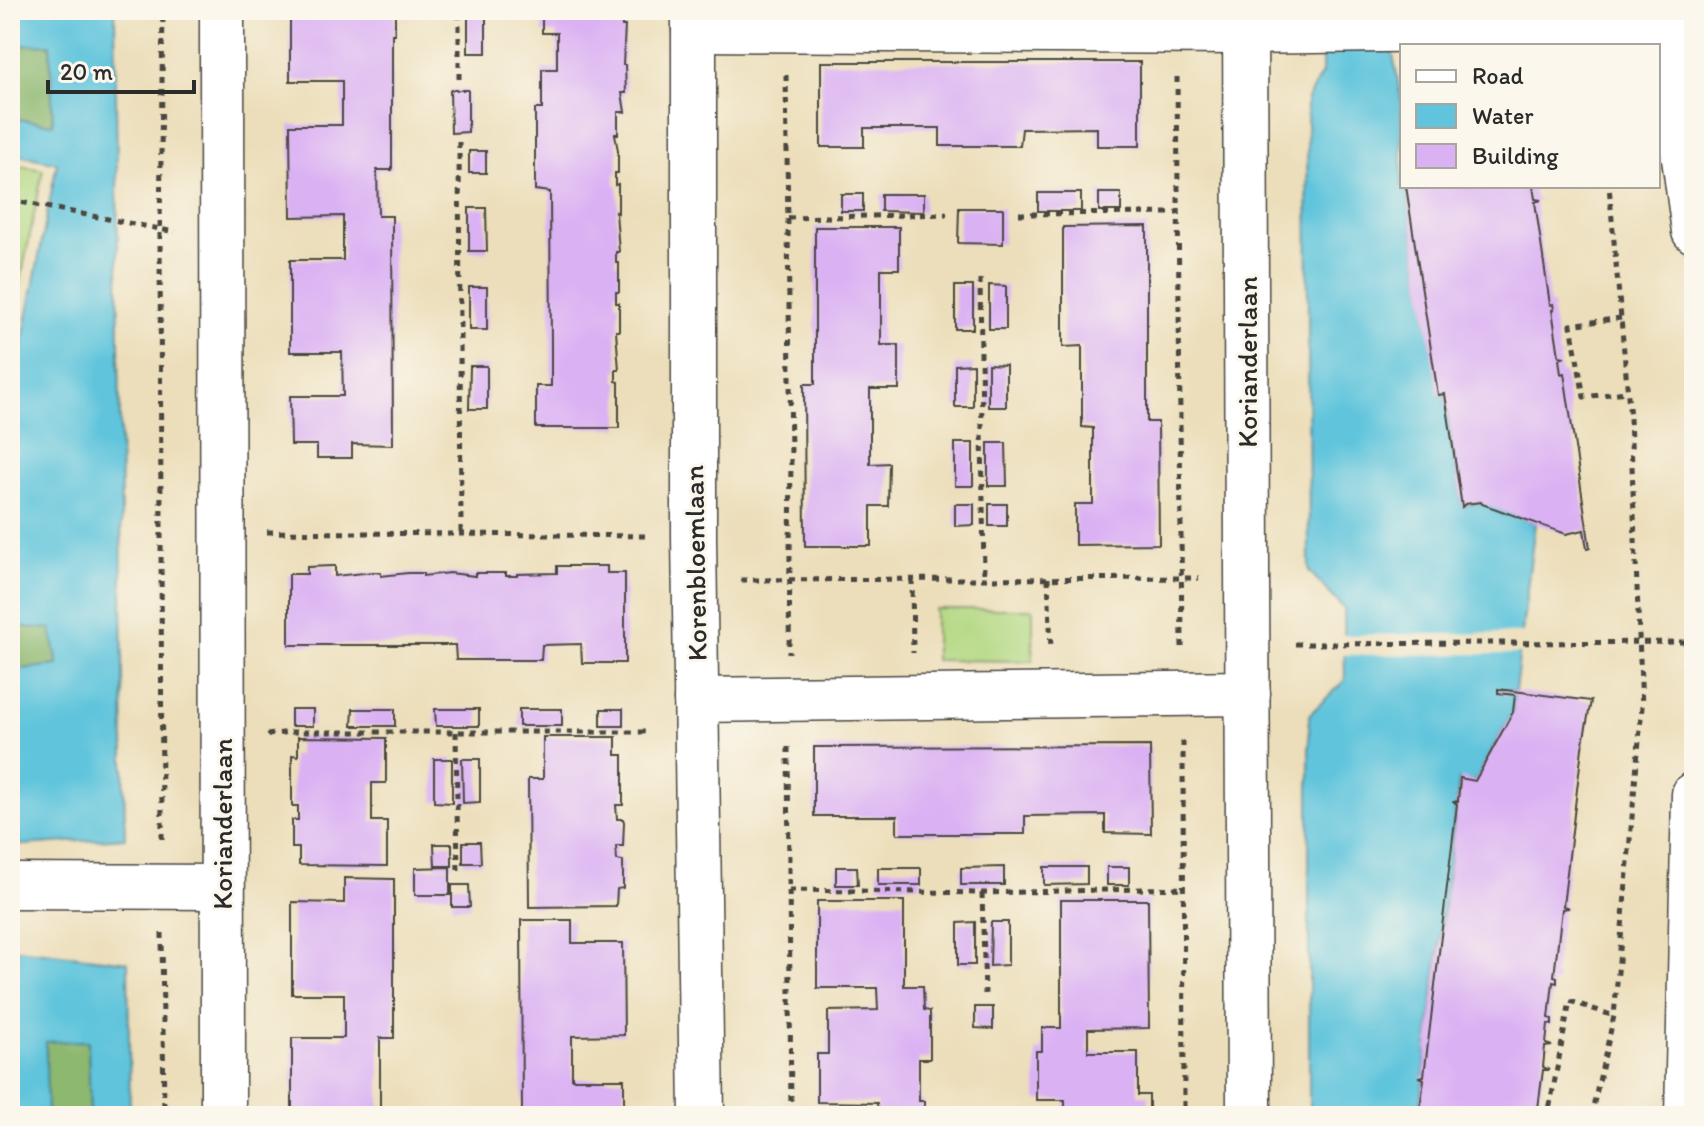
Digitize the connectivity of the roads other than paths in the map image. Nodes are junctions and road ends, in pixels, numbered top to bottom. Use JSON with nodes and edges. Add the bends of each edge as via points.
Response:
{"nodes":[{"id":1,"x":222,"y":10,"type":"edge"},
{"id":2,"x":1666,"y":18,"type":"edge"},
{"id":3,"x":694,"y":20,"type":"edge"},
{"id":4,"x":1245,"y":21,"type":"edge"},
{"id":5,"x":1694,"y":231,"type":"edge"},
{"id":6,"x":1248,"y":693,"type":"junction"},
{"id":7,"x":696,"y":712,"type":"junction"},
{"id":8,"x":1694,"y":794,"type":"edge"},
{"id":9,"x":10,"y":886,"type":"edge"},
{"id":10,"x":221,"y":887,"type":"junction"},
{"id":11,"x":223,"y":1116,"type":"edge"},
{"id":12,"x":702,"y":1116,"type":"edge"},
{"id":13,"x":1249,"y":1116,"type":"edge"},
{"id":14,"x":1687,"y":1116,"type":"edge"}],
"edges":[{"from":1,"to":10,"type":"street","name":"Korianderlaan"},
{"from":2,"to":4,"type":"street","via":[[1303,31]]},
{"from":2,"to":5,"type":"street"},
{"from":3,"to":4,"type":"street","via":[[785,30],[1176,32]]},
{"from":3,"to":7,"type":"street","name":"Korenbloemlaan"},
{"from":4,"to":6,"type":"street","name":"Korianderlaan"},
{"from":6,"to":7,"type":"street","via":[[788,699]]},
{"from":6,"to":13,"type":"street","name":"Korianderlaan"},
{"from":7,"to":12,"type":"street","name":"Korenbloemlaan"},
{"from":8,"to":14,"type":"street"},
{"from":9,"to":10,"type":"street"},
{"from":10,"to":11,"type":"street","name":"Korianderlaan"}]}
